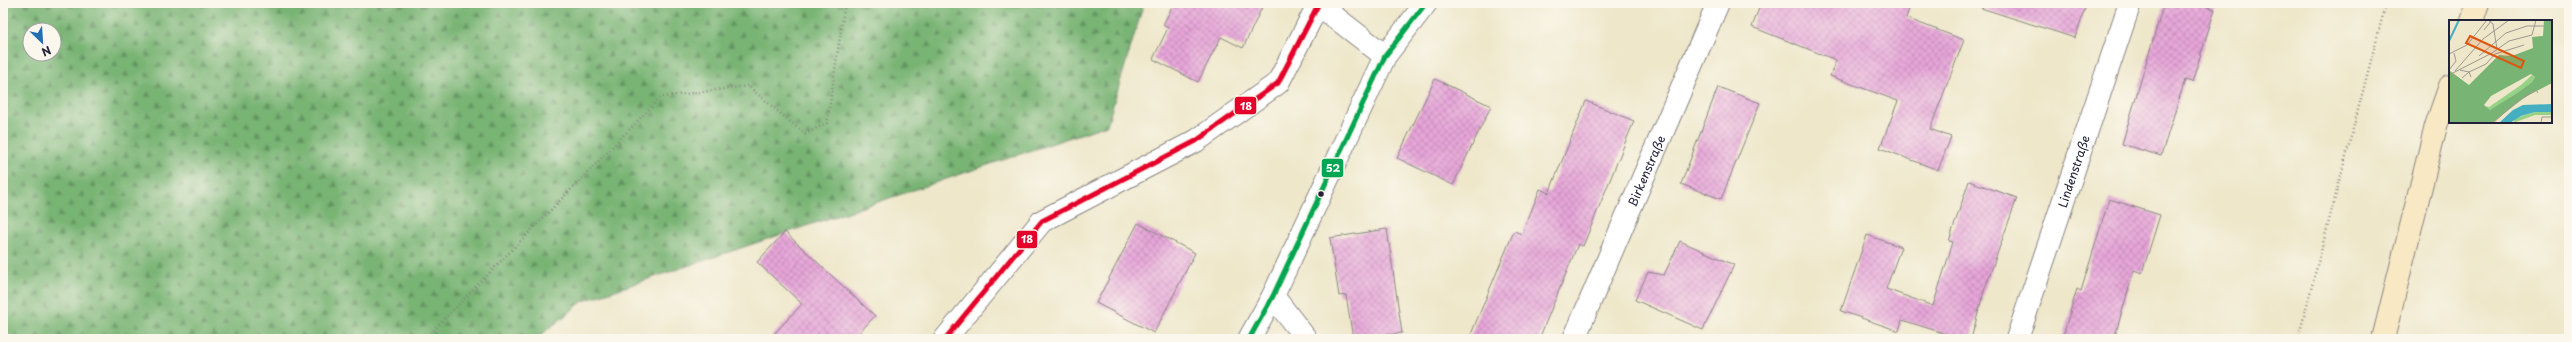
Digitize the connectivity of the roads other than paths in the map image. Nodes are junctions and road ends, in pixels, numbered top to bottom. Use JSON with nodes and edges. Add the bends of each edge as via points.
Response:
{"nodes":[{"id":1,"x":1426,"y":3,"type":"edge"},
{"id":2,"x":1718,"y":3,"type":"edge"},
{"id":3,"x":2130,"y":3,"type":"edge"},
{"id":4,"x":2478,"y":3,"type":"edge"},
{"id":5,"x":1319,"y":4,"type":"edge"},
{"id":6,"x":2472,"y":20,"type":"edge"},
{"id":7,"x":1385,"y":56,"type":"junction"},
{"id":8,"x":2449,"y":89,"type":"edge"},
{"id":9,"x":1273,"y":296,"type":"junction"},
{"id":10,"x":945,"y":339,"type":"edge"},
{"id":11,"x":1248,"y":339,"type":"edge"},
{"id":12,"x":1306,"y":339,"type":"edge"},
{"id":13,"x":1574,"y":339,"type":"edge"},
{"id":14,"x":2017,"y":339,"type":"edge"},
{"id":15,"x":2382,"y":339,"type":"edge"}],
"edges":[{"from":1,"to":7,"type":"street"},
{"from":2,"to":13,"type":"street","name":"Birkenstraße"},
{"from":3,"to":14,"type":"street","name":"Lindenstraße"},
{"from":4,"to":6,"type":"main road"},
{"from":5,"to":7,"type":"street"},
{"from":5,"to":10,"type":"street","via":[[1278,83],[1196,141],[1042,221]]},
{"from":7,"to":9,"type":"street"},
{"from":8,"to":15,"type":"main road","via":[[2436,126]]},
{"from":9,"to":11,"type":"street"},
{"from":9,"to":12,"type":"street"}]}
